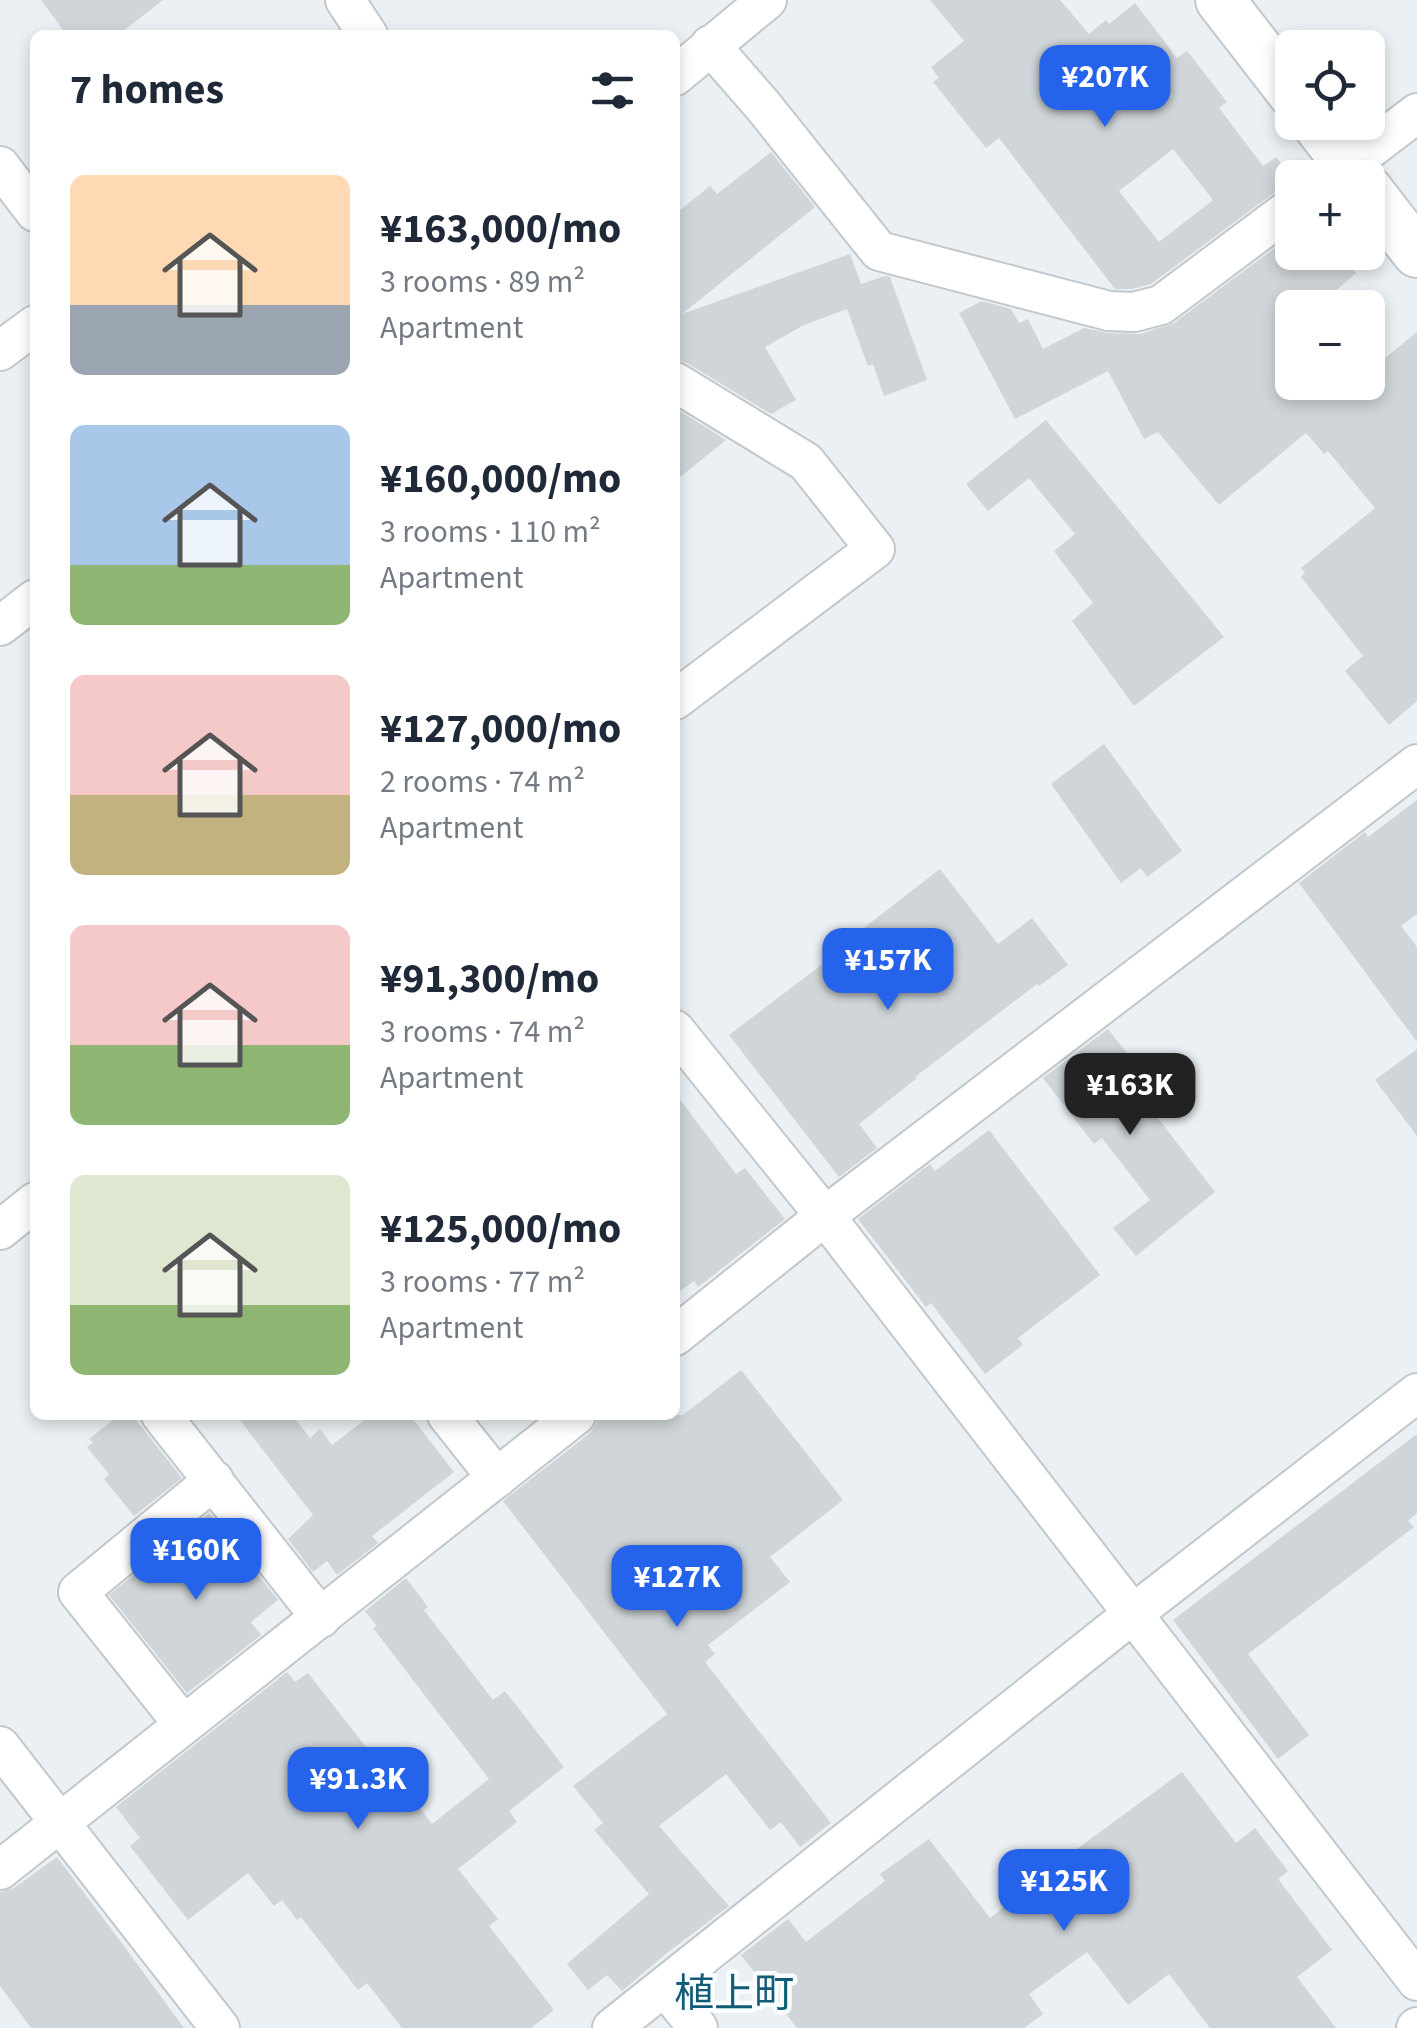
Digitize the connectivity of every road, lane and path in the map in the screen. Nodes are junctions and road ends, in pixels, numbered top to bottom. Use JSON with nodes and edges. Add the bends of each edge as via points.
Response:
{"nodes":[{"id":1,"x":344,"y":0,"type":"edge"},
{"id":2,"x":767,"y":0,"type":"edge"},
{"id":3,"x":1220,"y":0,"type":"edge"},
{"id":4,"x":365,"y":30,"type":"edge"},
{"id":5,"x":710,"y":46,"type":"junction"},
{"id":6,"x":1275,"y":71,"type":"edge"},
{"id":7,"x":680,"y":72,"type":"edge"},
{"id":8,"x":1417,"y":113,"type":"edge"},
{"id":9,"x":1370,"y":160,"type":"edge"},
{"id":10,"x":0,"y":166,"type":"edge"},
{"id":11,"x":30,"y":205,"type":"edge"},
{"id":12,"x":1385,"y":217,"type":"edge"},
{"id":13,"x":1275,"y":220,"type":"edge"},
{"id":14,"x":1417,"y":254,"type":"edge"},
{"id":15,"x":30,"y":329,"type":"edge"},
{"id":16,"x":0,"y":352,"type":"edge"},
{"id":17,"x":680,"y":385,"type":"edge"},
{"id":18,"x":30,"y":604,"type":"edge"},
{"id":19,"x":0,"y":626,"type":"edge"},
{"id":20,"x":680,"y":696,"type":"edge"},
{"id":21,"x":1417,"y":764,"type":"edge"},
{"id":22,"x":680,"y":1036,"type":"edge"},
{"id":23,"x":30,"y":1206,"type":"edge"},
{"id":24,"x":825,"y":1216,"type":"junction"},
{"id":25,"x":0,"y":1230,"type":"edge"},
{"id":26,"x":680,"y":1332,"type":"edge"},
{"id":27,"x":1417,"y":1393,"type":"edge"},
{"id":28,"x":165,"y":1420,"type":"edge"},
{"id":29,"x":451,"y":1420,"type":"edge"},
{"id":30,"x":570,"y":1420,"type":"edge"},
{"id":31,"x":497,"y":1478,"type":"junction"},
{"id":32,"x":214,"y":1480,"type":"junction"},
{"id":33,"x":1134,"y":1613,"type":"junction"},
{"id":34,"x":320,"y":1618,"type":"junction"},
{"id":35,"x":183,"y":1724,"type":"junction"},
{"id":36,"x":0,"y":1746,"type":"edge"},
{"id":37,"x":60,"y":1822,"type":"junction"},
{"id":38,"x":0,"y":1870,"type":"edge"},
{"id":39,"x":1417,"y":1981,"type":"edge"},
{"id":40,"x":665,"y":1986,"type":"junction"},
{"id":41,"x":220,"y":2028,"type":"edge"},
{"id":42,"x":612,"y":2028,"type":"edge"},
{"id":43,"x":698,"y":2028,"type":"edge"}],
"edges":[{"from":1,"to":4,"type":"street"},
{"from":2,"to":5,"type":"street"},
{"from":3,"to":6,"type":"street"},
{"from":5,"to":7,"type":"street"},
{"from":5,"to":13,"type":"street","via":[[879,250],[1134,312],[1161,305]]},
{"from":8,"to":9,"type":"street"},
{"from":10,"to":11,"type":"street"},
{"from":12,"to":14,"type":"street"},
{"from":15,"to":16,"type":"street"},
{"from":17,"to":20,"type":"street","via":[[806,462],[875,549]]},
{"from":18,"to":19,"type":"street"},
{"from":21,"to":24,"type":"street"},
{"from":22,"to":24,"type":"street"},
{"from":23,"to":25,"type":"street"},
{"from":24,"to":26,"type":"street"},
{"from":24,"to":33,"type":"street"},
{"from":27,"to":33,"type":"street"},
{"from":28,"to":32,"type":"street"},
{"from":29,"to":31,"type":"street"},
{"from":30,"to":31,"type":"street"},
{"from":31,"to":34,"type":"street"},
{"from":32,"to":34,"type":"street"},
{"from":32,"to":35,"type":"street","via":[[78,1592]]},
{"from":33,"to":39,"type":"street"},
{"from":33,"to":40,"type":"street"},
{"from":34,"to":35,"type":"street"},
{"from":35,"to":37,"type":"street"},
{"from":36,"to":37,"type":"street"},
{"from":37,"to":38,"type":"street"},
{"from":37,"to":41,"type":"street"},
{"from":40,"to":42,"type":"street"},
{"from":40,"to":43,"type":"street"}]}
